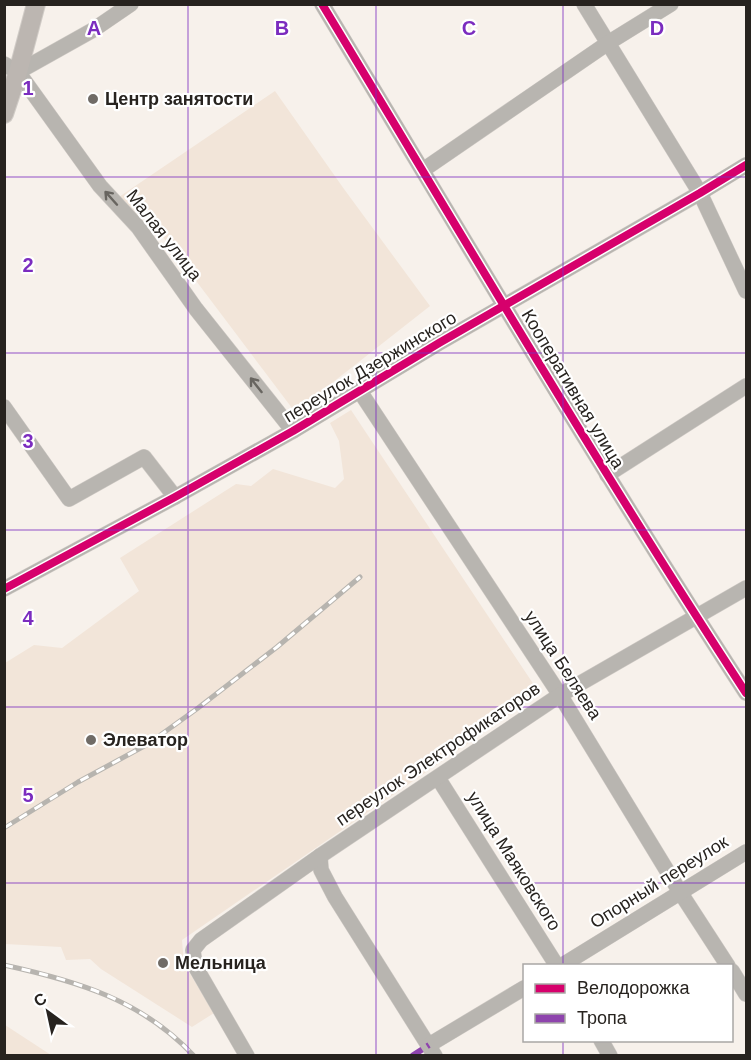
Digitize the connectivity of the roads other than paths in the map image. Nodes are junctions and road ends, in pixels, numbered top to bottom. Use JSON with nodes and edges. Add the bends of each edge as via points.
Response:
{"nodes":[{"id":1,"x":36,"y":4,"type":"edge"},
{"id":2,"x":131,"y":4,"type":"edge"},
{"id":3,"x":322,"y":4,"type":"edge"},
{"id":4,"x":584,"y":4,"type":"edge"},
{"id":5,"x":671,"y":4,"type":"edge"},
{"id":6,"x":608,"y":43,"type":"junction"},
{"id":7,"x":11,"y":68,"type":"edge"},
{"id":8,"x":4,"y":114,"type":"edge"},
{"id":9,"x":747,"y":165,"type":"edge"},
{"id":10,"x":423,"y":170,"type":"junction"},
{"id":11,"x":700,"y":193,"type":"junction"},
{"id":12,"x":747,"y":291,"type":"edge"},
{"id":13,"x":504,"y":305,"type":"junction"},
{"id":14,"x":747,"y":387,"type":"edge"},
{"id":15,"x":360,"y":390,"type":"junction"},
{"id":16,"x":4,"y":407,"type":"edge"},
{"id":17,"x":293,"y":431,"type":"junction"},
{"id":18,"x":608,"y":475,"type":"junction"},
{"id":19,"x":175,"y":497,"type":"junction"},
{"id":20,"x":747,"y":588,"type":"edge"},
{"id":21,"x":4,"y":589,"type":"edge"},
{"id":22,"x":696,"y":616,"type":"junction"},
{"id":23,"x":747,"y":693,"type":"edge"},
{"id":24,"x":560,"y":695,"type":"junction"},
{"id":25,"x":438,"y":778,"type":"junction"},
{"id":26,"x":747,"y":852,"type":"edge"},
{"id":27,"x":320,"y":856,"type":"junction"},
{"id":28,"x":680,"y":892,"type":"junction"},
{"id":29,"x":558,"y":964,"type":"edge"},
{"id":30,"x":562,"y":964,"type":"edge"},
{"id":31,"x":727,"y":964,"type":"edge"},
{"id":32,"x":733,"y":973,"type":"edge"},
{"id":33,"x":523,"y":989,"type":"edge"},
{"id":34,"x":747,"y":994,"type":"edge"},
{"id":35,"x":602,"y":1042,"type":"edge"},
{"id":36,"x":432,"y":1050,"type":"edge"},
{"id":37,"x":247,"y":1056,"type":"edge"},
{"id":38,"x":610,"y":1056,"type":"edge"}],
"edges":[{"from":1,"to":7,"type":"main road"},
{"from":2,"to":7,"type":"street","via":[[93,30]]},
{"from":3,"to":10,"type":"street","name":"Кооперативная улица"},
{"from":4,"to":6,"type":"street"},
{"from":5,"to":6,"type":"street"},
{"from":6,"to":10,"type":"street"},
{"from":6,"to":11,"type":"street"},
{"from":7,"to":8,"type":"main road"},
{"from":17,"to":7,"type":"street","name":"Малая улица","one_way":true},
{"from":9,"to":11,"type":"street","name":"переулок Дзержинского"},
{"from":10,"to":13,"type":"street","name":"Кооперативная улица"},
{"from":11,"to":12,"type":"street"},
{"from":11,"to":13,"type":"street","name":"переулок Дзержинского"},
{"from":13,"to":15,"type":"street","name":"переулок Дзержинского"},
{"from":13,"to":18,"type":"street","name":"Кооперативная улица"},
{"from":14,"to":18,"type":"street"},
{"from":15,"to":17,"type":"street","name":"переулок Дзержинского"},
{"from":15,"to":24,"type":"street","name":"улица Беляева"},
{"from":16,"to":19,"type":"street","via":[[69,499],[144,458]]},
{"from":17,"to":19,"type":"street","name":"переулок Дзержинского"},
{"from":18,"to":22,"type":"street","name":"Кооперативная улица"},
{"from":19,"to":21,"type":"street","name":"переулок Дзержинского"},
{"from":20,"to":22,"type":"street","name":"переулок Электрофикаторов"},
{"from":22,"to":23,"type":"street","name":"Кооперативная улица"},
{"from":22,"to":24,"type":"street","name":"переулок Электрофикаторов"},
{"from":24,"to":25,"type":"street","name":"переулок Электрофикаторов"},
{"from":24,"to":28,"type":"street","name":"улица Беляева"},
{"from":25,"to":27,"type":"street","name":"переулок Электрофикаторов"},
{"from":25,"to":29,"type":"street","name":"улица Маяковского"},
{"from":26,"to":28,"type":"street","name":"Опорный переулок"},
{"from":27,"to":36,"type":"street","via":[[321,870],[335,897]]},
{"from":27,"to":37,"type":"street","name":"переулок Электрофикаторов","via":[[201,940],[193,950],[195,966]]},
{"from":28,"to":30,"type":"street","name":"Опорный переулок"},
{"from":28,"to":31,"type":"street","name":"улица Беляева"},
{"from":32,"to":34,"type":"street"},
{"from":33,"to":36,"type":"street"},
{"from":35,"to":38,"type":"street"}]}
